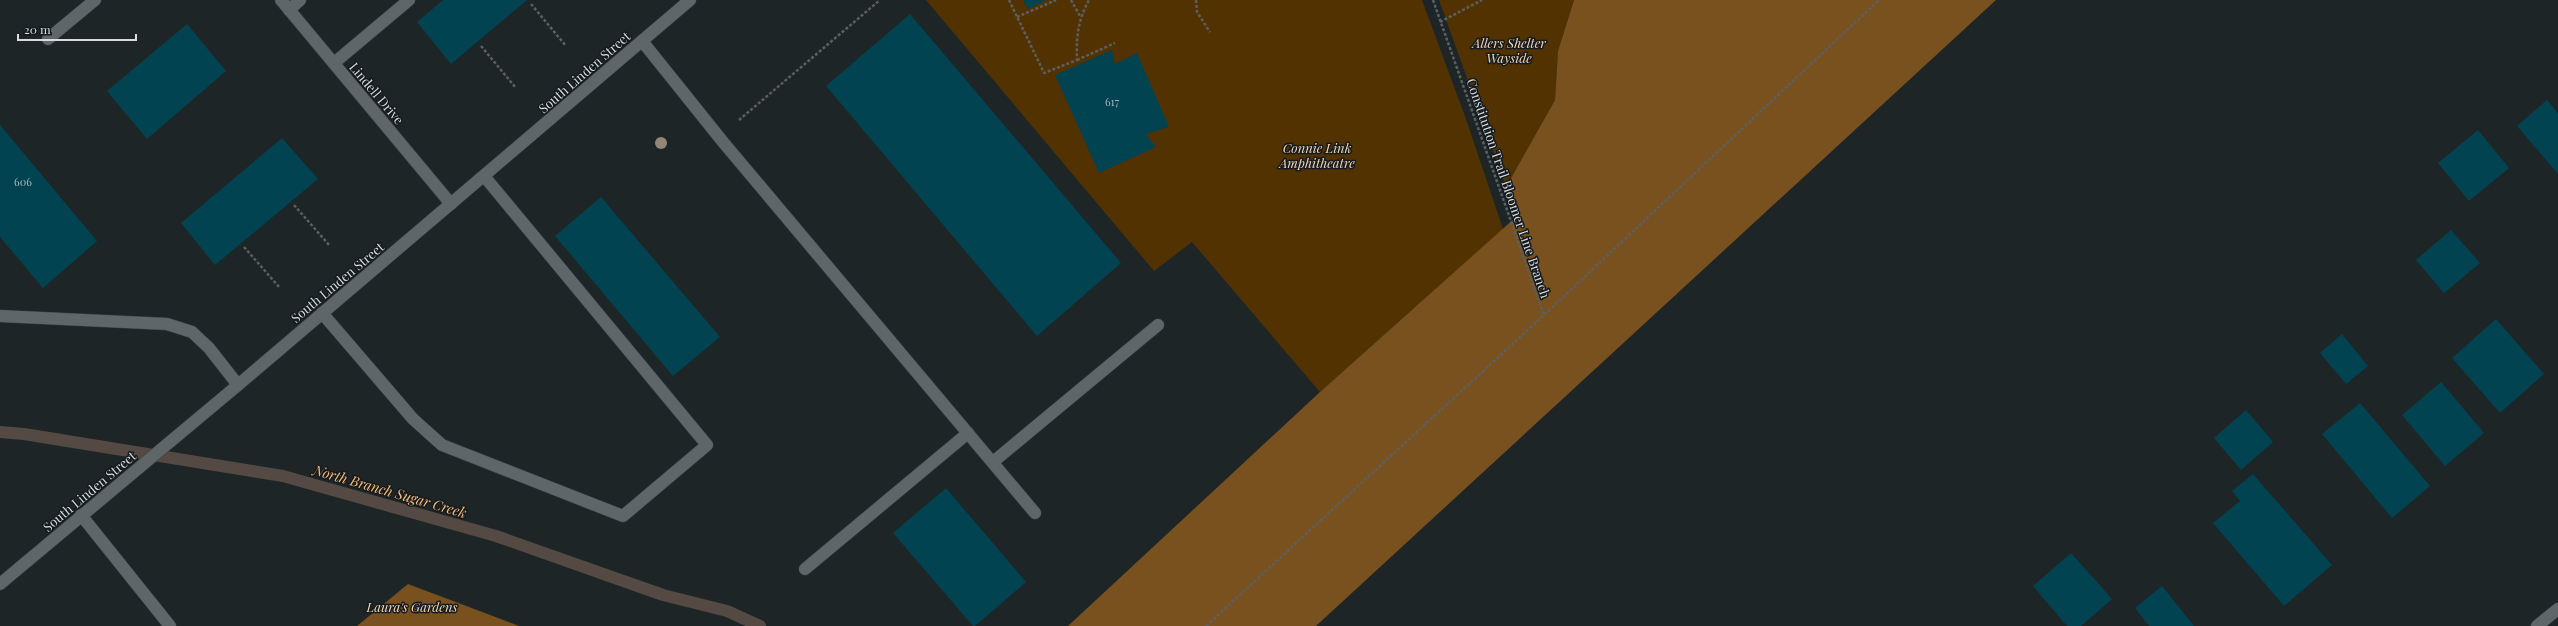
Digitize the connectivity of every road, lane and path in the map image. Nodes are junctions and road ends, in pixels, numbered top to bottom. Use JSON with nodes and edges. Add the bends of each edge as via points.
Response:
{"nodes":[{"id":1,"x":95,"y":0,"type":"edge"},
{"id":2,"x":281,"y":0,"type":"edge"},
{"id":3,"x":300,"y":0,"type":"edge"},
{"id":4,"x":409,"y":0,"type":"edge"},
{"id":5,"x":690,"y":0,"type":"edge"},
{"id":6,"x":880,"y":0,"type":"edge"},
{"id":7,"x":1008,"y":0,"type":"edge"},
{"id":8,"x":1056,"y":0,"type":"edge"},
{"id":9,"x":1071,"y":0,"type":"edge"},
{"id":10,"x":1089,"y":0,"type":"edge"},
{"id":11,"x":1196,"y":0,"type":"edge"},
{"id":12,"x":1433,"y":0,"type":"edge"},
{"id":13,"x":1482,"y":0,"type":"edge"},
{"id":14,"x":1879,"y":0,"type":"edge"},
{"id":15,"x":531,"y":4,"type":"dead end"},
{"id":16,"x":289,"y":10,"type":"junction"},
{"id":17,"x":1017,"y":17,"type":"junction"},
{"id":18,"x":1080,"y":17,"type":"junction"},
{"id":19,"x":1440,"y":22,"type":"junction"},
{"id":20,"x":1210,"y":32,"type":"dead end"},
{"id":21,"x":48,"y":39,"type":"dead end"},
{"id":22,"x":642,"y":41,"type":"junction"},
{"id":23,"x":1115,"y":43,"type":"dead end"},
{"id":24,"x":481,"y":46,"type":"dead end"},
{"id":25,"x":566,"y":46,"type":"dead end"},
{"id":26,"x":1077,"y":60,"type":"junction"},
{"id":27,"x":334,"y":62,"type":"junction"},
{"id":28,"x":516,"y":88,"type":"dead end"},
{"id":29,"x":719,"y":137,"type":"junction"},
{"id":30,"x":484,"y":176,"type":"junction"},
{"id":31,"x":451,"y":204,"type":"junction"},
{"id":32,"x":294,"y":205,"type":"dead end"},
{"id":33,"x":330,"y":246,"type":"dead end"},
{"id":34,"x":244,"y":247,"type":"dead end"},
{"id":35,"x":280,"y":288,"type":"dead end"},
{"id":36,"x":322,"y":313,"type":"junction"},
{"id":37,"x":1544,"y":315,"type":"junction"},
{"id":38,"x":0,"y":316,"type":"edge"},
{"id":39,"x":1158,"y":325,"type":"dead end"},
{"id":40,"x":238,"y":385,"type":"junction"},
{"id":41,"x":968,"y":433,"type":"junction"},
{"id":42,"x":993,"y":462,"type":"junction"},
{"id":43,"x":83,"y":513,"type":"junction"},
{"id":44,"x":1035,"y":513,"type":"dead end"},
{"id":45,"x":805,"y":569,"type":"dead end"},
{"id":46,"x":0,"y":584,"type":"edge"},
{"id":47,"x":2558,"y":608,"type":"edge"},
{"id":48,"x":170,"y":626,"type":"edge"},
{"id":49,"x":1206,"y":626,"type":"edge"},
{"id":50,"x":2537,"y":626,"type":"edge"}],
"edges":[{"from":1,"to":21,"type":"main road"},
{"from":2,"to":16,"type":"main road","name":"Lindell Drive"},
{"from":3,"to":16,"type":"main road"},
{"from":4,"to":27,"type":"main road"},
{"from":5,"to":22,"type":"main road","name":"South Linden Street"},
{"from":6,"to":29,"type":"path"},
{"from":7,"to":17,"type":"path"},
{"from":8,"to":17,"type":"path"},
{"from":9,"to":18,"type":"path"},
{"from":10,"to":18,"type":"path"},
{"from":11,"to":20,"type":"path","via":[[1197,12]]},
{"from":12,"to":19,"type":"path","name":"Constitution Trail Bloomer Line Branch"},
{"from":13,"to":19,"type":"path"},
{"from":14,"to":37,"type":"path"},
{"from":15,"to":25,"type":"path"},
{"from":16,"to":27,"type":"main road","name":"Lindell Drive"},
{"from":17,"to":26,"type":"path","via":[[1044,73]]},
{"from":18,"to":26,"type":"path","via":[[1076,39]]},
{"from":19,"to":37,"type":"path","name":"Constitution Trail Bloomer Line Branch"},
{"from":22,"to":29,"type":"main road"},
{"from":22,"to":30,"type":"main road","name":"South Linden Street"},
{"from":23,"to":26,"type":"path"},
{"from":24,"to":28,"type":"path"},
{"from":27,"to":31,"type":"main road","name":"Lindell Drive"},
{"from":29,"to":41,"type":"main road"},
{"from":30,"to":31,"type":"main road","name":"South Linden Street"},
{"from":30,"to":36,"type":"main road","via":[[707,445],[623,516],[442,444],[413,419]]},
{"from":31,"to":36,"type":"main road","name":"South Linden Street"},
{"from":32,"to":33,"type":"path"},
{"from":34,"to":35,"type":"path"},
{"from":36,"to":40,"type":"main road","name":"South Linden Street"},
{"from":37,"to":49,"type":"path"},
{"from":38,"to":40,"type":"main road","via":[[167,324],[192,332],[209,348]]},
{"from":39,"to":42,"type":"main road"},
{"from":40,"to":43,"type":"main road","name":"South Linden Street"},
{"from":41,"to":42,"type":"main road"},
{"from":41,"to":45,"type":"main road"},
{"from":42,"to":44,"type":"main road"},
{"from":43,"to":46,"type":"main road","name":"South Linden Street"},
{"from":43,"to":48,"type":"main road"},
{"from":47,"to":50,"type":"main road"}]}
